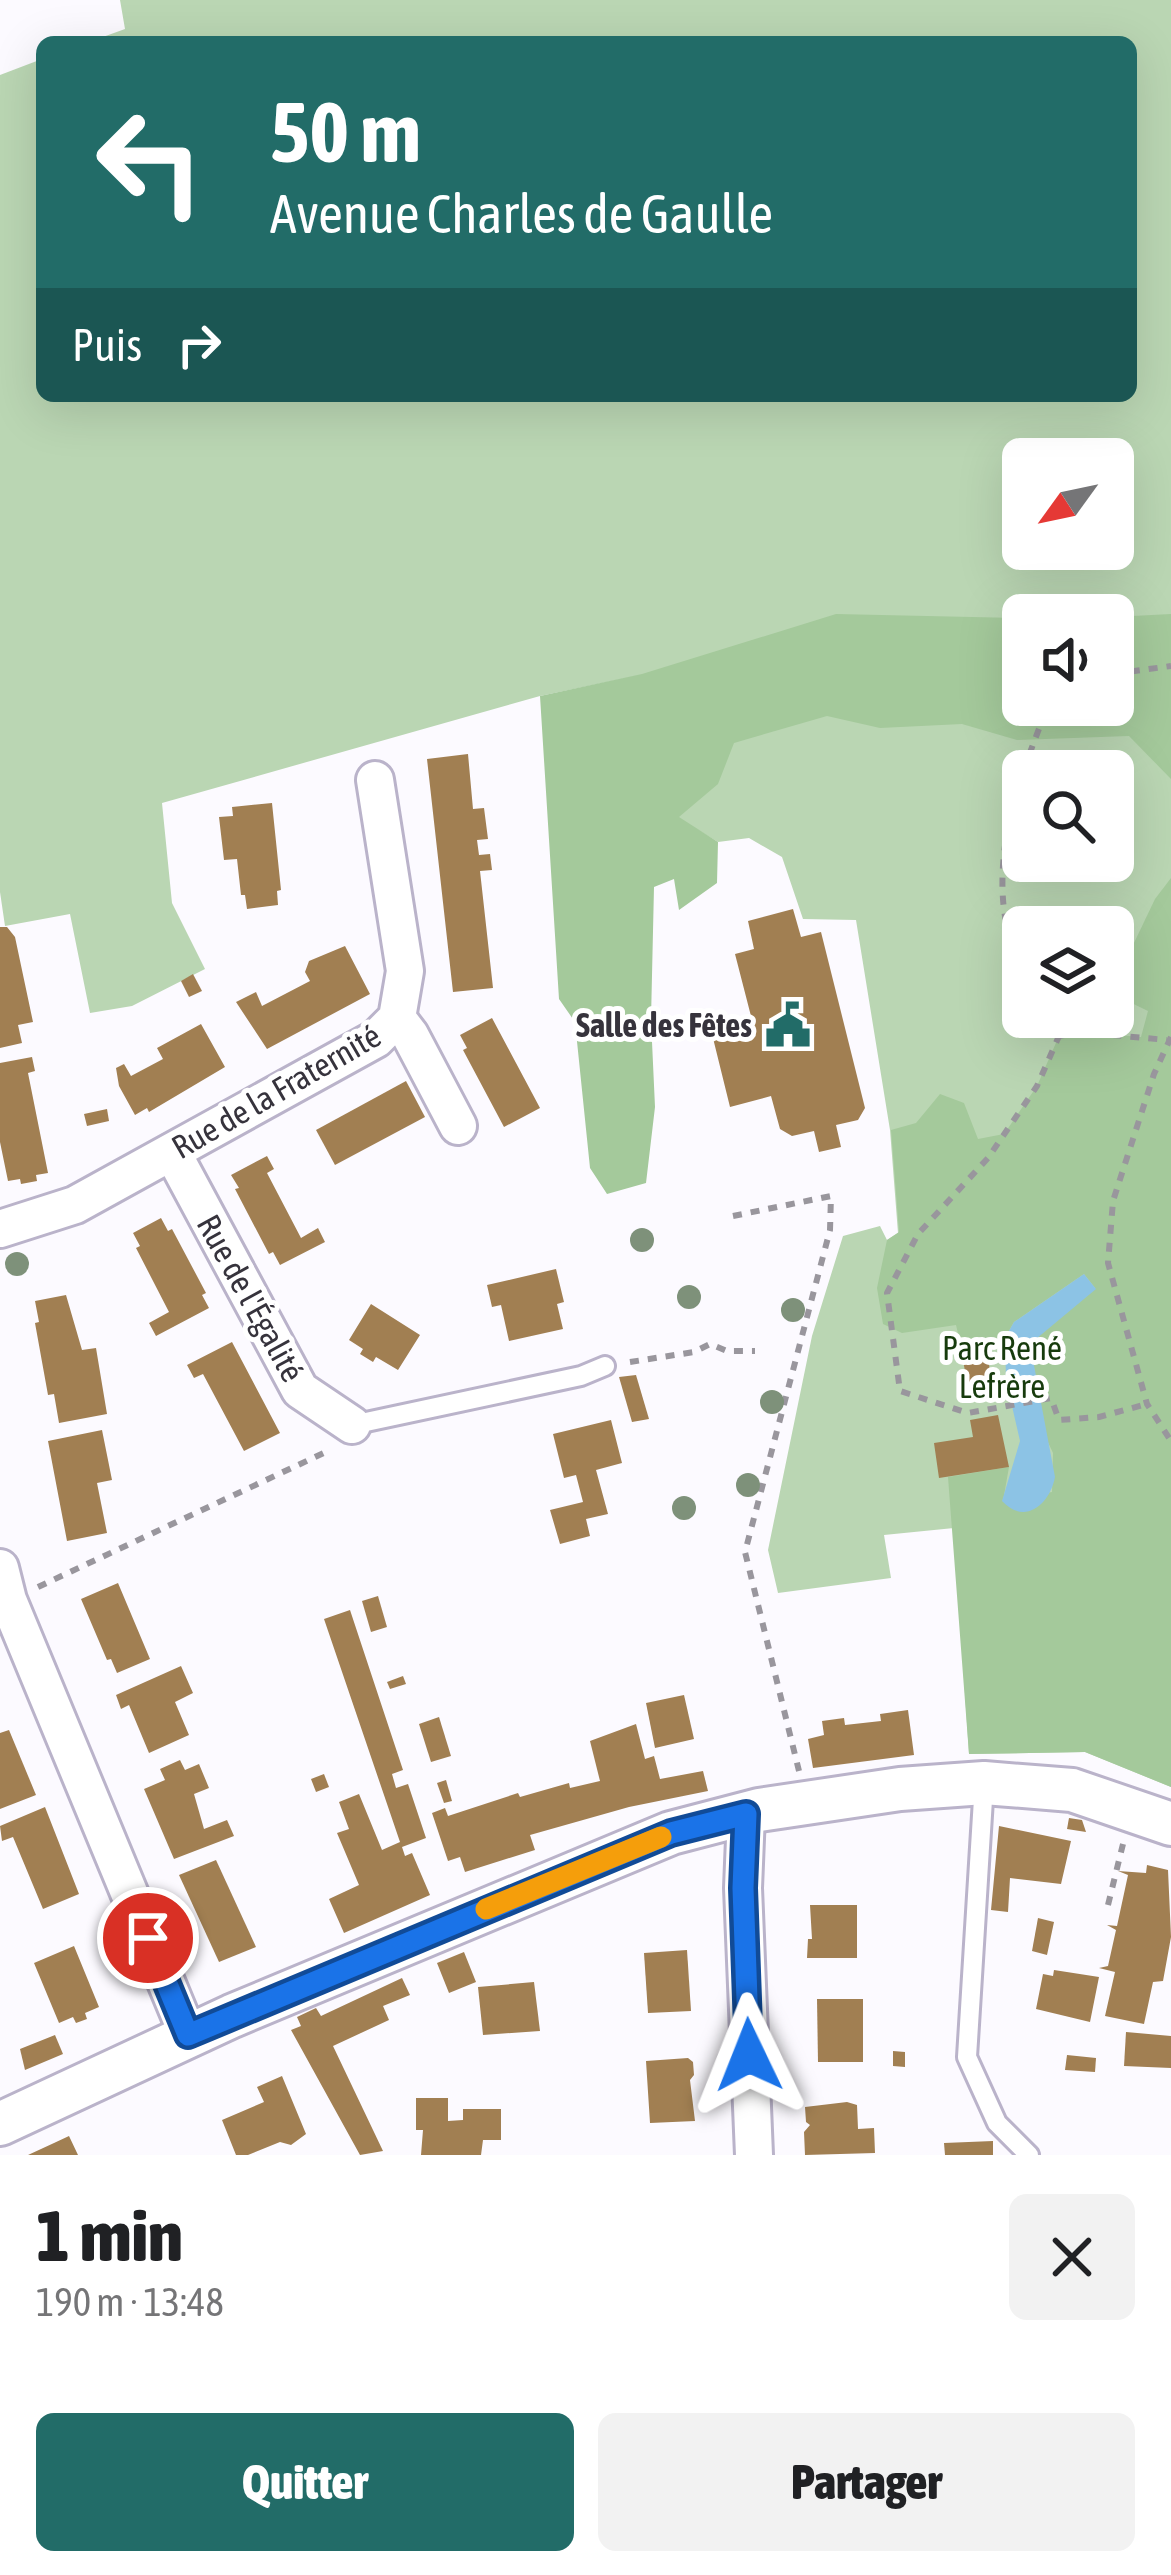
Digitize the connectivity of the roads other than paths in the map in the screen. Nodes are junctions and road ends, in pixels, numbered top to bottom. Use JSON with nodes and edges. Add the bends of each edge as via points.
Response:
{"nodes":[{"id":1,"x":375,"y":780,"type":"dead end"},
{"id":2,"x":397,"y":1018,"type":"junction"},
{"id":3,"x":458,"y":1126,"type":"dead end"},
{"id":4,"x":172,"y":1152,"type":"junction"},
{"id":5,"x":0,"y":1229,"type":"edge"},
{"id":6,"x":604,"y":1366,"type":"road end"},
{"id":7,"x":352,"y":1425,"type":"joint"},
{"id":8,"x":4,"y":1584,"type":"edge"},
{"id":9,"x":984,"y":1783,"type":"junction"},
{"id":10,"x":746,"y":1814,"type":"junction"},
{"id":11,"x":1171,"y":1824,"type":"edge"},
{"id":12,"x":188,"y":2035,"type":"junction"},
{"id":13,"x":0,"y":2124,"type":"edge"},
{"id":14,"x":754,"y":2155,"type":"edge"},
{"id":15,"x":1029,"y":2155,"type":"edge"}],
"edges":[{"from":1,"to":2,"type":"street","name":"Rue de la Fraternité","via":[[405,971]]},
{"from":2,"to":3,"type":"street"},
{"from":2,"to":4,"type":"street","name":"Rue de la Fraternité","via":[[376,1039]]},
{"from":4,"to":5,"type":"street","name":"Rue de la Fraternité","via":[[75,1205]]},
{"from":4,"to":7,"type":"street","name":"Rue de l'Égalité","via":[[300,1390]]},
{"from":6,"to":7,"type":"lane"},
{"from":8,"to":12,"type":"street"},
{"from":9,"to":10,"type":"street"},
{"from":9,"to":11,"type":"street","via":[[1072,1790]]},
{"from":9,"to":15,"type":"lane","via":[[967,2057],[997,2123]]},
{"from":10,"to":12,"type":"street","via":[[671,1833]]},
{"from":10,"to":14,"type":"street"},
{"from":12,"to":13,"type":"street"}]}
